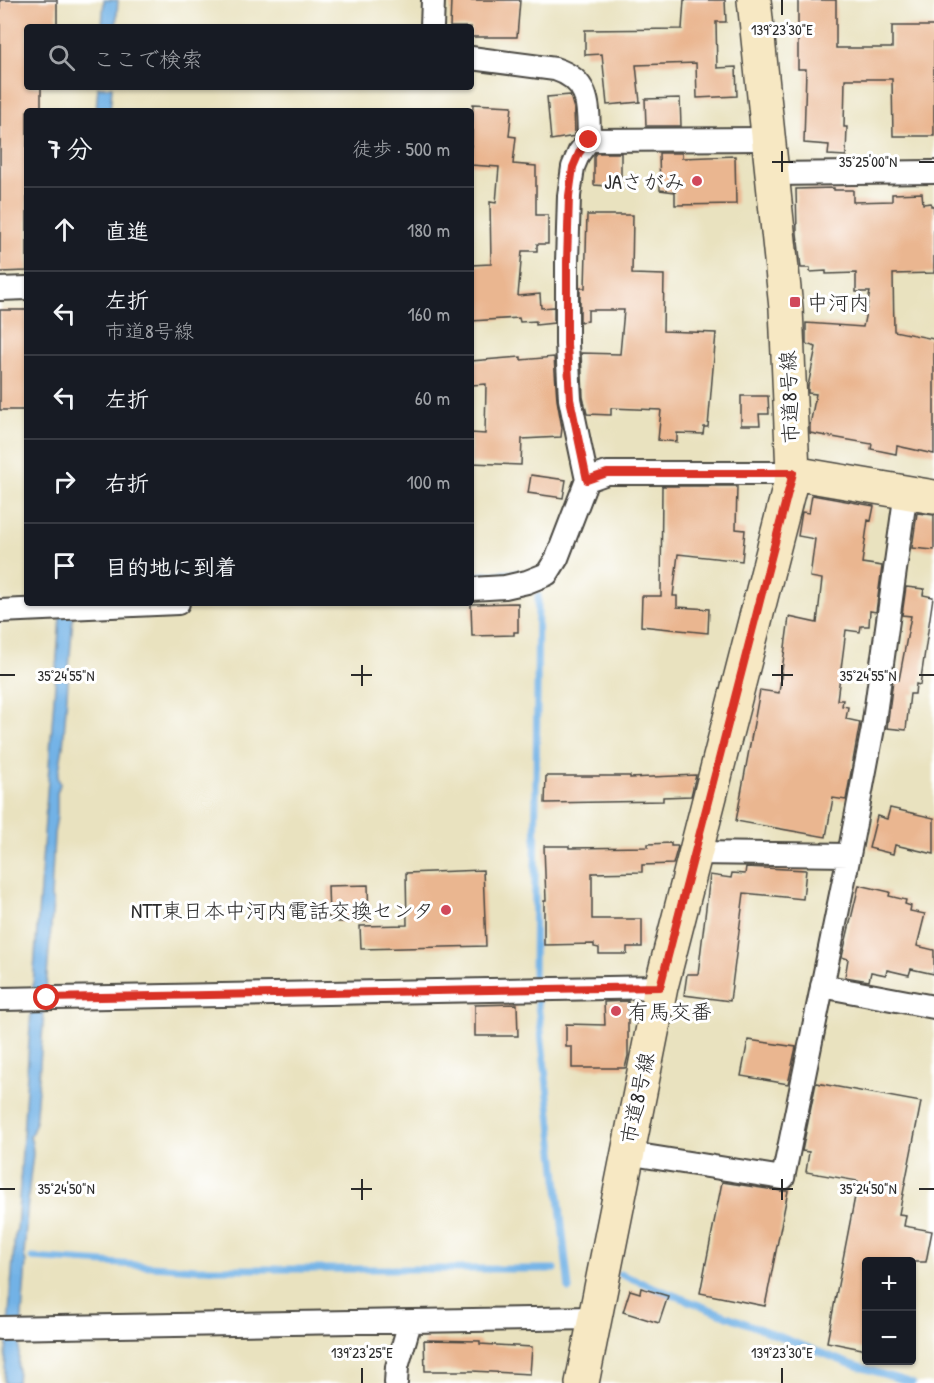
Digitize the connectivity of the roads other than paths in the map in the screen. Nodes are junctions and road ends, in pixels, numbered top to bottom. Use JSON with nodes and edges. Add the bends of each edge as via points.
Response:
{"nodes":[{"id":1,"x":433,"y":0,"type":"edge"},
{"id":2,"x":754,"y":0,"type":"edge"},
{"id":3,"x":432,"y":24,"type":"edge"},
{"id":4,"x":474,"y":58,"type":"edge"},
{"id":5,"x":769,"y":139,"type":"junction"},
{"id":6,"x":589,"y":140,"type":"junction"},
{"id":7,"x":934,"y":172,"type":"edge"},
{"id":8,"x":772,"y":174,"type":"junction"},
{"id":9,"x":24,"y":288,"type":"edge"},
{"id":10,"x":0,"y":289,"type":"edge"},
{"id":11,"x":793,"y":473,"type":"junction"},
{"id":12,"x":587,"y":480,"type":"junction"},
{"id":13,"x":920,"y":494,"type":"edge"},
{"id":14,"x":474,"y":589,"type":"edge"},
{"id":15,"x":113,"y":606,"type":"edge"},
{"id":16,"x":0,"y":611,"type":"edge"},
{"id":17,"x":695,"y":853,"type":"junction"},
{"id":18,"x":849,"y":855,"type":"junction"},
{"id":19,"x":822,"y":986,"type":"junction"},
{"id":20,"x":660,"y":987,"type":"junction"},
{"id":21,"x":0,"y":999,"type":"edge"},
{"id":22,"x":934,"y":1007,"type":"edge"},
{"id":23,"x":626,"y":1153,"type":"junction"},
{"id":24,"x":595,"y":1318,"type":"junction"},
{"id":25,"x":410,"y":1322,"type":"junction"},
{"id":26,"x":9,"y":1328,"type":"edge"},
{"id":27,"x":396,"y":1383,"type":"edge"},
{"id":28,"x":582,"y":1383,"type":"edge"}],
"edges":[{"from":1,"to":3,"type":"street"},
{"from":2,"to":5,"type":"street","name":"市道8号線"},
{"from":4,"to":6,"type":"street","via":[[567,73],[585,94]]},
{"from":5,"to":6,"type":"street"},
{"from":5,"to":8,"type":"street","name":"市道8号線"},
{"from":6,"to":12,"type":"street","via":[[573,167],[567,274],[570,399]]},
{"from":7,"to":8,"type":"street"},
{"from":8,"to":11,"type":"street","name":"市道8号線","via":[[786,308]]},
{"from":9,"to":10,"type":"street"},
{"from":11,"to":12,"type":"street","via":[[607,473]]},
{"from":11,"to":13,"type":"street"},
{"from":11,"to":17,"type":"street","name":"市道8号線"},
{"from":12,"to":14,"type":"street","via":[[547,574],[505,587]]},
{"from":13,"to":18,"type":"street"},
{"from":15,"to":16,"type":"street"},
{"from":17,"to":18,"type":"street"},
{"from":17,"to":20,"type":"street","name":"市道8号線"},
{"from":18,"to":19,"type":"street"},
{"from":19,"to":22,"type":"street"},
{"from":19,"to":23,"type":"street","via":[[783,1178]]},
{"from":20,"to":21,"type":"street"},
{"from":20,"to":23,"type":"street","name":"市道8号線"},
{"from":23,"to":24,"type":"street","name":"市道8号線"},
{"from":24,"to":25,"type":"street"},
{"from":24,"to":28,"type":"street","name":"市道8号線"},
{"from":25,"to":26,"type":"street"},
{"from":25,"to":27,"type":"street"}]}
